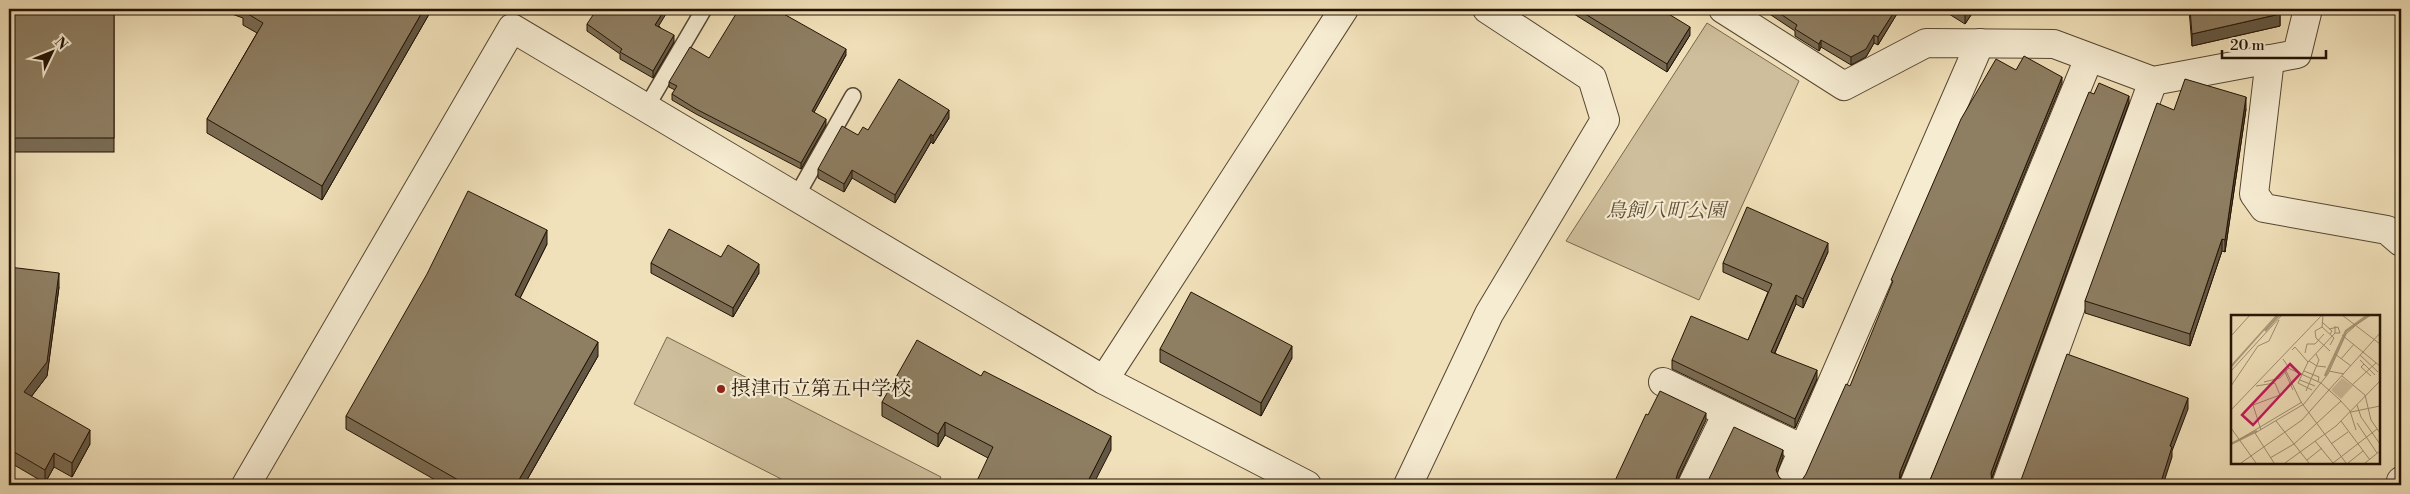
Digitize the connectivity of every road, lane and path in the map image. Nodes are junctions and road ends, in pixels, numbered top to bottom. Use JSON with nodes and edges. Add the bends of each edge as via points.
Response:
{"nodes":[{"id":1,"x":704,"y":9,"type":"edge"},
{"id":2,"x":1344,"y":9,"type":"edge"},
{"id":3,"x":1487,"y":9,"type":"edge"},
{"id":4,"x":1723,"y":9,"type":"edge"},
{"id":5,"x":2308,"y":9,"type":"edge"},
{"id":6,"x":1980,"y":44,"type":"junction"},
{"id":7,"x":2089,"y":58,"type":"junction"},
{"id":8,"x":2270,"y":59,"type":"junction"},
{"id":9,"x":2154,"y":81,"type":"junction"},
{"id":10,"x":854,"y":96,"type":"dead end"},
{"id":11,"x":646,"y":108,"type":"junction"},
{"id":12,"x":796,"y":197,"type":"junction"},
{"id":13,"x":2401,"y":242,"type":"edge"},
{"id":14,"x":1104,"y":380,"type":"junction"},
{"id":15,"x":1663,"y":382,"type":"dead end"},
{"id":16,"x":1728,"y":413,"type":"junction"},
{"id":17,"x":1803,"y":449,"type":"junction"},
{"id":18,"x":1792,"y":475,"type":"dead end"},
{"id":19,"x":2401,"y":481,"type":"edge"},
{"id":20,"x":246,"y":485,"type":"edge"},
{"id":21,"x":1306,"y":485,"type":"edge"},
{"id":22,"x":1408,"y":485,"type":"edge"},
{"id":23,"x":1692,"y":485,"type":"edge"},
{"id":24,"x":1914,"y":485,"type":"edge"},
{"id":25,"x":2006,"y":485,"type":"edge"},
{"id":26,"x":2401,"y":485,"type":"edge"}],
"edges":[{"from":1,"to":11,"type":"lane"},
{"from":2,"to":14,"type":"street"},
{"from":3,"to":22,"type":"street","via":[[1592,78],[1605,120],[1489,314]]},
{"from":4,"to":6,"type":"street","via":[[1844,86],[1926,43]]},
{"from":5,"to":8,"type":"street","via":[[2298,54]]},
{"from":6,"to":7,"type":"street","via":[[2054,44]]},
{"from":6,"to":17,"type":"street"},
{"from":7,"to":9,"type":"street"},
{"from":7,"to":24,"type":"street"},
{"from":8,"to":9,"type":"street"},
{"from":8,"to":13,"type":"street","via":[[2254,194],[2264,208],[2387,230]]},
{"from":9,"to":25,"type":"street"},
{"from":10,"to":12,"type":"lane"},
{"from":11,"to":12,"type":"street"},
{"from":11,"to":20,"type":"street","via":[[512,28]]},
{"from":12,"to":14,"type":"street"},
{"from":14,"to":21,"type":"street"},
{"from":15,"to":16,"type":"street"},
{"from":16,"to":17,"type":"street"},
{"from":16,"to":23,"type":"street"},
{"from":17,"to":18,"type":"street"},
{"from":19,"to":26,"type":"street"}]}
